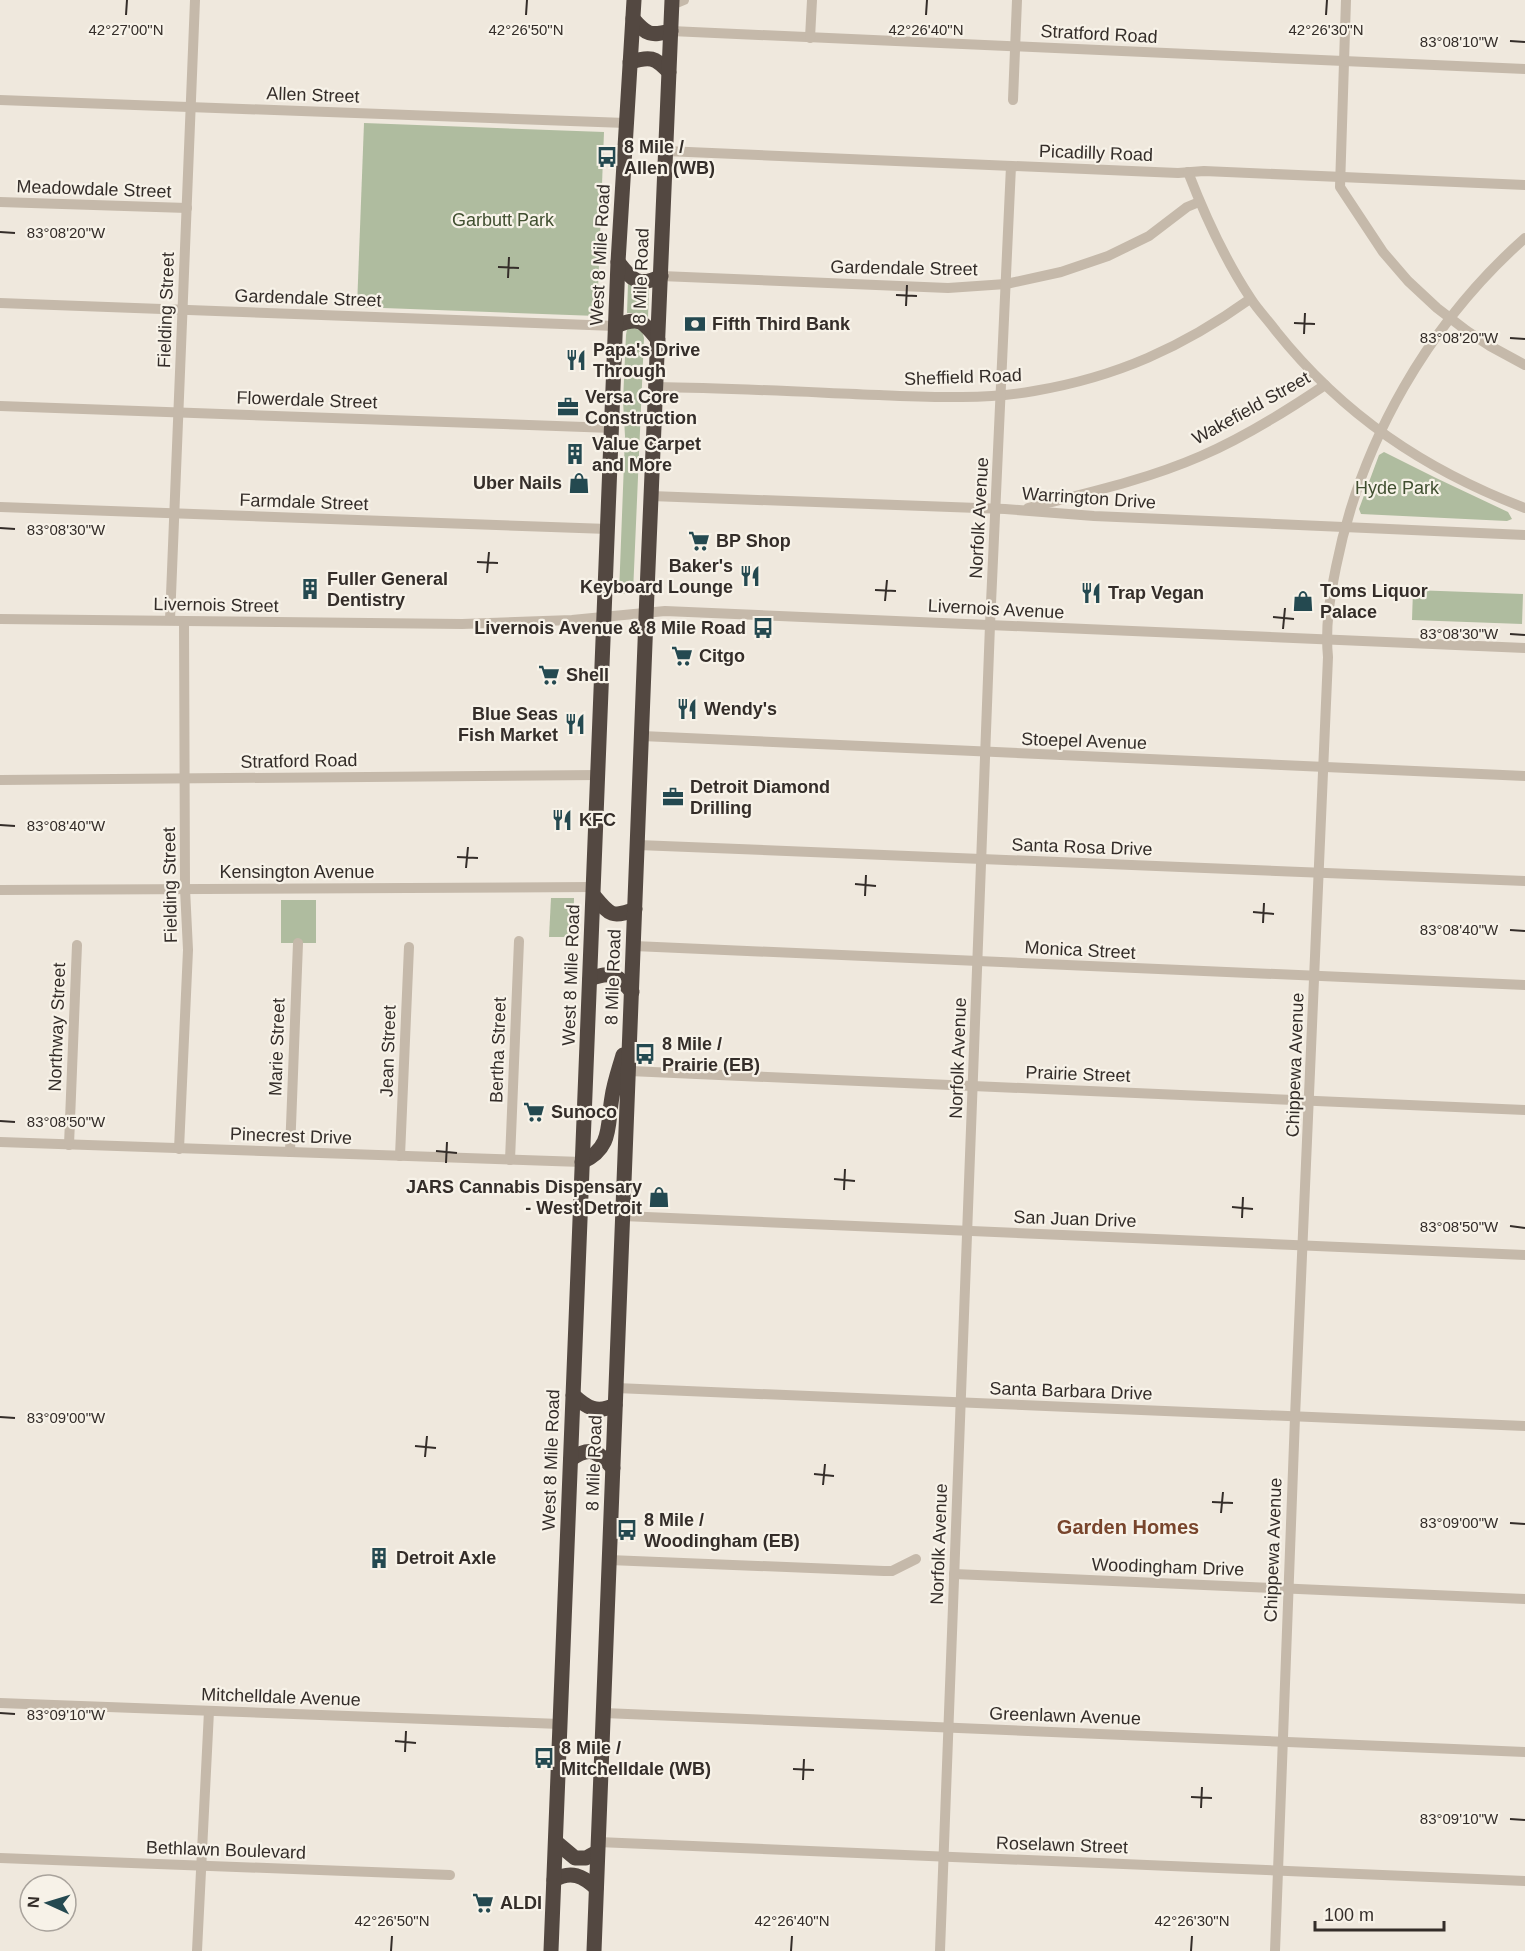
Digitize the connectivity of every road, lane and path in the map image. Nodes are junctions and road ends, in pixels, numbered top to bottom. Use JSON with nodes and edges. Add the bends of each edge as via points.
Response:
{"nodes":[{"id":1,"x":195,"y":0,"type":"edge"},
{"id":2,"x":634,"y":0,"type":"edge"},
{"id":3,"x":812,"y":0,"type":"edge"},
{"id":4,"x":1017,"y":0,"type":"edge"},
{"id":5,"x":1346,"y":0,"type":"edge"},
{"id":6,"x":676,"y":2,"type":"edge"},
{"id":7,"x":633,"y":19,"type":"junction"},
{"id":8,"x":671,"y":31,"type":"junction"},
{"id":9,"x":810,"y":38,"type":"junction"},
{"id":10,"x":1015,"y":47,"type":"junction"},
{"id":11,"x":1344,"y":61,"type":"junction"},
{"id":12,"x":630,"y":62,"type":"junction"},
{"id":13,"x":1525,"y":69,"type":"edge"},
{"id":14,"x":669,"y":72,"type":"junction"},
{"id":15,"x":0,"y":100,"type":"edge"},
{"id":16,"x":1013,"y":100,"type":"dead end"},
{"id":17,"x":191,"y":107,"type":"junction"},
{"id":18,"x":626,"y":123,"type":"junction"},
{"id":19,"x":666,"y":151,"type":"junction"},
{"id":20,"x":1011,"y":166,"type":"junction"},
{"id":21,"x":1188,"y":172,"type":"junction"},
{"id":22,"x":1339,"y":177,"type":"junction"},
{"id":23,"x":1525,"y":185,"type":"edge"},
{"id":24,"x":0,"y":202,"type":"edge"},
{"id":25,"x":1199,"y":202,"type":"junction"},
{"id":26,"x":187,"y":208,"type":"junction"},
{"id":27,"x":1525,"y":237,"type":"edge"},
{"id":28,"x":618,"y":262,"type":"junction"},
{"id":29,"x":660,"y":276,"type":"junction"},
{"id":30,"x":1006,"y":284,"type":"junction"},
{"id":31,"x":1250,"y":299,"type":"junction"},
{"id":32,"x":0,"y":303,"type":"edge"},
{"id":33,"x":182,"y":310,"type":"junction"},
{"id":34,"x":1450,"y":318,"type":"junction"},
{"id":35,"x":616,"y":326,"type":"junction"},
{"id":36,"x":658,"y":340,"type":"junction"},
{"id":37,"x":1525,"y":365,"type":"edge"},
{"id":38,"x":1326,"y":386,"type":"junction"},
{"id":39,"x":656,"y":387,"type":"junction"},
{"id":40,"x":1001,"y":395,"type":"junction"},
{"id":41,"x":0,"y":406,"type":"edge"},
{"id":42,"x":179,"y":412,"type":"junction"},
{"id":43,"x":612,"y":428,"type":"junction"},
{"id":44,"x":1380,"y":432,"type":"junction"},
{"id":45,"x":651,"y":496,"type":"junction"},
{"id":46,"x":0,"y":507,"type":"edge"},
{"id":47,"x":1525,"y":508,"type":"edge"},
{"id":48,"x":997,"y":509,"type":"junction"},
{"id":49,"x":1020,"y":510,"type":"junction"},
{"id":50,"x":175,"y":514,"type":"junction"},
{"id":51,"x":1345,"y":527,"type":"junction"},
{"id":52,"x":608,"y":529,"type":"junction"},
{"id":53,"x":1525,"y":535,"type":"edge"},
{"id":54,"x":646,"y":613,"type":"junction"},
{"id":55,"x":604,"y":617,"type":"junction"},
{"id":56,"x":0,"y":619,"type":"edge"},
{"id":57,"x":170,"y":620,"type":"junction"},
{"id":58,"x":184,"y":621,"type":"junction"},
{"id":59,"x":990,"y":625,"type":"junction"},
{"id":60,"x":1326,"y":640,"type":"junction"},
{"id":61,"x":1525,"y":648,"type":"edge"},
{"id":62,"x":642,"y":736,"type":"junction"},
{"id":63,"x":987,"y":753,"type":"junction"},
{"id":64,"x":1323,"y":768,"type":"junction"},
{"id":65,"x":598,"y":775,"type":"junction"},
{"id":66,"x":1525,"y":776,"type":"edge"},
{"id":67,"x":185,"y":779,"type":"junction"},
{"id":68,"x":0,"y":780,"type":"edge"},
{"id":69,"x":638,"y":845,"type":"junction"},
{"id":70,"x":983,"y":859,"type":"junction"},
{"id":71,"x":1319,"y":873,"type":"junction"},
{"id":72,"x":1525,"y":881,"type":"edge"},
{"id":73,"x":185,"y":889,"type":"junction"},
{"id":74,"x":0,"y":890,"type":"edge"},
{"id":75,"x":594,"y":892,"type":"junction"},
{"id":76,"x":635,"y":909,"type":"junction"},
{"id":77,"x":519,"y":941,"type":"dead end"},
{"id":78,"x":298,"y":943,"type":"dead end"},
{"id":79,"x":77,"y":945,"type":"dead end"},
{"id":80,"x":634,"y":946,"type":"junction"},
{"id":81,"x":409,"y":947,"type":"dead end"},
{"id":82,"x":978,"y":962,"type":"junction"},
{"id":83,"x":1315,"y":977,"type":"junction"},
{"id":84,"x":590,"y":979,"type":"junction"},
{"id":85,"x":1525,"y":985,"type":"edge"},
{"id":86,"x":632,"y":992,"type":"junction"},
{"id":87,"x":630,"y":1029,"type":"junction"},
{"id":88,"x":629,"y":1071,"type":"junction"},
{"id":89,"x":973,"y":1086,"type":"junction"},
{"id":90,"x":1310,"y":1101,"type":"junction"},
{"id":91,"x":1525,"y":1110,"type":"edge"},
{"id":92,"x":0,"y":1142,"type":"edge"},
{"id":93,"x":69,"y":1145,"type":"junction"},
{"id":94,"x":179,"y":1149,"type":"junction"},
{"id":95,"x":290,"y":1152,"type":"junction"},
{"id":96,"x":400,"y":1156,"type":"junction"},
{"id":97,"x":510,"y":1160,"type":"junction"},
{"id":98,"x":582,"y":1162,"type":"junction"},
{"id":99,"x":623,"y":1216,"type":"junction"},
{"id":100,"x":968,"y":1231,"type":"junction"},
{"id":101,"x":1304,"y":1245,"type":"junction"},
{"id":102,"x":1525,"y":1254,"type":"edge"},
{"id":103,"x":616,"y":1388,"type":"junction"},
{"id":104,"x":573,"y":1395,"type":"junction"},
{"id":105,"x":960,"y":1402,"type":"junction"},
{"id":106,"x":615,"y":1405,"type":"junction"},
{"id":107,"x":1295,"y":1417,"type":"junction"},
{"id":108,"x":1525,"y":1426,"type":"edge"},
{"id":109,"x":571,"y":1459,"type":"junction"},
{"id":110,"x":613,"y":1468,"type":"junction"},
{"id":111,"x":916,"y":1559,"type":"dead end"},
{"id":112,"x":609,"y":1560,"type":"junction"},
{"id":113,"x":954,"y":1574,"type":"junction"},
{"id":114,"x":1288,"y":1589,"type":"junction"},
{"id":115,"x":1525,"y":1599,"type":"edge"},
{"id":116,"x":0,"y":1703,"type":"edge"},
{"id":117,"x":209,"y":1711,"type":"junction"},
{"id":118,"x":603,"y":1713,"type":"junction"},
{"id":119,"x":560,"y":1724,"type":"junction"},
{"id":120,"x":949,"y":1727,"type":"junction"},
{"id":121,"x":1284,"y":1741,"type":"junction"},
{"id":122,"x":1525,"y":1752,"type":"edge"},
{"id":123,"x":556,"y":1842,"type":"junction"},
{"id":124,"x":597,"y":1847,"type":"junction"},
{"id":125,"x":944,"y":1857,"type":"junction"},
{"id":126,"x":0,"y":1858,"type":"edge"},
{"id":127,"x":202,"y":1865,"type":"junction"},
{"id":128,"x":1278,"y":1870,"type":"junction"},
{"id":129,"x":450,"y":1875,"type":"dead end"},
{"id":130,"x":554,"y":1880,"type":"junction"},
{"id":131,"x":1525,"y":1881,"type":"edge"},
{"id":132,"x":596,"y":1888,"type":"junction"},
{"id":133,"x":197,"y":1951,"type":"edge"},
{"id":134,"x":551,"y":1951,"type":"edge"},
{"id":135,"x":594,"y":1951,"type":"edge"},
{"id":136,"x":940,"y":1951,"type":"edge"},
{"id":137,"x":1275,"y":1951,"type":"edge"}],
"edges":[{"from":1,"to":17,"type":"street","name":"Fielding Street"},
{"from":2,"to":7,"type":"highway","name":"West 8 Mile Road"},
{"from":3,"to":9,"type":"street"},
{"from":4,"to":10,"type":"street"},
{"from":5,"to":11,"type":"street"},
{"from":6,"to":8,"type":"highway","name":"8 Mile Road"},
{"from":7,"to":8,"type":"highway","via":[[649,34]]},
{"from":7,"to":12,"type":"highway","name":"West 8 Mile Road"},
{"from":8,"to":9,"type":"street","name":"Stratford Road"},
{"from":8,"to":14,"type":"highway","name":"8 Mile Road"},
{"from":9,"to":10,"type":"street","name":"Stratford Road"},
{"from":10,"to":11,"type":"street","name":"Stratford Road"},
{"from":10,"to":16,"type":"street"},
{"from":11,"to":13,"type":"street","name":"Stratford Road"},
{"from":11,"to":22,"type":"street"},
{"from":12,"to":14,"type":"highway","via":[[652,59]]},
{"from":12,"to":18,"type":"highway","name":"West 8 Mile Road"},
{"from":14,"to":19,"type":"highway","name":"8 Mile Road"},
{"from":15,"to":17,"type":"street","name":"Allen Street"},
{"from":17,"to":18,"type":"street","name":"Allen Street"},
{"from":17,"to":26,"type":"street","name":"Fielding Street"},
{"from":18,"to":28,"type":"highway","name":"West 8 Mile Road"},
{"from":19,"to":20,"type":"street","name":"Picadilly Road"},
{"from":19,"to":29,"type":"highway","name":"8 Mile Road"},
{"from":20,"to":21,"type":"street","name":"Picadilly Road"},
{"from":20,"to":30,"type":"street","name":"Norfolk Avenue"},
{"from":21,"to":22,"type":"street","name":"Picadilly Road"},
{"from":21,"to":25,"type":"street"},
{"from":22,"to":23,"type":"street","name":"Picadilly Road"},
{"from":22,"to":34,"type":"street","via":[[1340,187],[1383,252],[1408,281]]},
{"from":24,"to":26,"type":"street","name":"Meadowdale Street"},
{"from":25,"to":30,"type":"street","name":"Gardendale Street","via":[[1149,236],[1108,256]]},
{"from":25,"to":31,"type":"street"},
{"from":26,"to":33,"type":"street","name":"Fielding Street"},
{"from":27,"to":34,"type":"street","name":"Chippewa Avenue"},
{"from":28,"to":29,"type":"highway","via":[[640,282]]},
{"from":28,"to":35,"type":"highway","name":"West 8 Mile Road"},
{"from":29,"to":30,"type":"street","name":"Gardendale Street","via":[[948,288]]},
{"from":29,"to":36,"type":"highway","name":"8 Mile Road"},
{"from":30,"to":40,"type":"street","name":"Norfolk Avenue"},
{"from":31,"to":38,"type":"street"},
{"from":31,"to":40,"type":"street","name":"Sheffield Road","via":[[1185,341],[1135,364],[1068,384]]},
{"from":32,"to":33,"type":"street","name":"Gardendale Street"},
{"from":33,"to":35,"type":"street","name":"Gardendale Street"},
{"from":33,"to":42,"type":"street","name":"Fielding Street"},
{"from":34,"to":37,"type":"street"},
{"from":34,"to":44,"type":"street","name":"Chippewa Avenue","via":[[1411,375]]},
{"from":35,"to":36,"type":"highway","via":[[637,320]]},
{"from":35,"to":43,"type":"highway","name":"West 8 Mile Road"},
{"from":36,"to":39,"type":"highway","name":"8 Mile Road"},
{"from":38,"to":44,"type":"street"},
{"from":38,"to":49,"type":"street","name":"Wakefield Street","via":[[1269,422],[1200,457],[1128,483]]},
{"from":39,"to":40,"type":"street","name":"Sheffield Road","via":[[912,396]]},
{"from":39,"to":45,"type":"highway","name":"8 Mile Road"},
{"from":40,"to":48,"type":"street","name":"Norfolk Avenue"},
{"from":41,"to":42,"type":"street","name":"Flowerdale Street"},
{"from":42,"to":43,"type":"street","name":"Flowerdale Street"},
{"from":42,"to":50,"type":"street","name":"Fielding Street"},
{"from":43,"to":52,"type":"highway","name":"West 8 Mile Road"},
{"from":44,"to":47,"type":"street","via":[[1442,472]]},
{"from":44,"to":51,"type":"street","name":"Chippewa Avenue"},
{"from":45,"to":48,"type":"street","name":"Warrington Drive"},
{"from":45,"to":54,"type":"highway","name":"8 Mile Road"},
{"from":46,"to":50,"type":"street","name":"Farmdale Street"},
{"from":48,"to":49,"type":"street","name":"Warrington Drive"},
{"from":48,"to":59,"type":"street","name":"Norfolk Avenue"},
{"from":49,"to":51,"type":"street","name":"Warrington Drive"},
{"from":50,"to":52,"type":"street","name":"Farmdale Street"},
{"from":50,"to":57,"type":"street","name":"Fielding Street"},
{"from":51,"to":53,"type":"street","name":"Warrington Drive"},
{"from":51,"to":60,"type":"street","name":"Chippewa Avenue","via":[[1332,584]]},
{"from":52,"to":55,"type":"highway","name":"West 8 Mile Road"},
{"from":54,"to":55,"type":"street","name":"Livernois Street"},
{"from":54,"to":59,"type":"street","name":"Livernois Avenue"},
{"from":54,"to":62,"type":"highway","name":"8 Mile Road"},
{"from":55,"to":58,"type":"street","name":"Livernois Street","via":[[462,624]]},
{"from":55,"to":65,"type":"highway","name":"West 8 Mile Road"},
{"from":56,"to":57,"type":"street","name":"Livernois Street"},
{"from":57,"to":58,"type":"street","name":"Livernois Street"},
{"from":58,"to":67,"type":"street","name":"Fielding Street"},
{"from":59,"to":60,"type":"street","name":"Livernois Avenue"},
{"from":59,"to":63,"type":"street","name":"Norfolk Avenue"},
{"from":60,"to":61,"type":"street","name":"Livernois Avenue"},
{"from":60,"to":64,"type":"street","name":"Chippewa Avenue"},
{"from":62,"to":63,"type":"street","name":"Stoepel Avenue"},
{"from":62,"to":69,"type":"highway","name":"8 Mile Road"},
{"from":63,"to":64,"type":"street","name":"Stoepel Avenue"},
{"from":63,"to":70,"type":"street","name":"Norfolk Avenue"},
{"from":64,"to":66,"type":"street","name":"Stoepel Avenue"},
{"from":64,"to":71,"type":"street","name":"Chippewa Avenue"},
{"from":65,"to":67,"type":"street","name":"Stratford Road"},
{"from":65,"to":75,"type":"highway","name":"West 8 Mile Road"},
{"from":67,"to":68,"type":"street","name":"Stratford Road"},
{"from":67,"to":73,"type":"street","name":"Fielding Street"},
{"from":69,"to":70,"type":"street","name":"Santa Rosa Drive"},
{"from":69,"to":76,"type":"highway","name":"8 Mile Road"},
{"from":70,"to":71,"type":"street","name":"Santa Rosa Drive"},
{"from":70,"to":82,"type":"street","name":"Norfolk Avenue"},
{"from":71,"to":72,"type":"street","name":"Santa Rosa Drive"},
{"from":71,"to":83,"type":"street","name":"Chippewa Avenue"},
{"from":73,"to":74,"type":"street","name":"Kensington Avenue"},
{"from":73,"to":75,"type":"street","name":"Kensington Avenue"},
{"from":73,"to":94,"type":"street","name":"Fielding Street","via":[[188,950]]},
{"from":75,"to":76,"type":"highway","via":[[603,907],[615,915]]},
{"from":75,"to":84,"type":"highway","name":"West 8 Mile Road"},
{"from":76,"to":80,"type":"highway","name":"8 Mile Road"},
{"from":77,"to":97,"type":"street","name":"Bertha Street"},
{"from":78,"to":95,"type":"street","name":"Marie Street"},
{"from":79,"to":93,"type":"street","name":"Northway Street"},
{"from":80,"to":82,"type":"street","name":"Monica Street"},
{"from":80,"to":86,"type":"highway","name":"8 Mile Road"},
{"from":81,"to":96,"type":"street","name":"Jean Street"},
{"from":82,"to":83,"type":"street","name":"Monica Street"},
{"from":82,"to":89,"type":"street","name":"Norfolk Avenue"},
{"from":83,"to":85,"type":"street","name":"Monica Street"},
{"from":83,"to":90,"type":"street","name":"Chippewa Avenue"},
{"from":84,"to":86,"type":"highway","via":[[612,974]]},
{"from":84,"to":98,"type":"highway","name":"West 8 Mile Road"},
{"from":86,"to":87,"type":"highway","name":"8 Mile Road"},
{"from":87,"to":88,"type":"highway","name":"8 Mile Road"},
{"from":87,"to":98,"type":"highway","via":[[612,1096],[606,1139],[593,1156]]},
{"from":88,"to":89,"type":"street","name":"Prairie Street"},
{"from":88,"to":99,"type":"highway","name":"8 Mile Road"},
{"from":89,"to":90,"type":"street","name":"Prairie Street"},
{"from":89,"to":100,"type":"street","name":"Norfolk Avenue"},
{"from":90,"to":91,"type":"street","name":"Prairie Street"},
{"from":90,"to":101,"type":"street","name":"Chippewa Avenue"},
{"from":92,"to":93,"type":"street","name":"Pinecrest Drive"},
{"from":93,"to":94,"type":"street","name":"Pinecrest Drive"},
{"from":94,"to":95,"type":"street","name":"Pinecrest Drive"},
{"from":95,"to":96,"type":"street","name":"Pinecrest Drive"},
{"from":96,"to":97,"type":"street","name":"Pinecrest Drive"},
{"from":97,"to":98,"type":"street","name":"Pinecrest Drive"},
{"from":98,"to":104,"type":"highway","name":"West 8 Mile Road"},
{"from":99,"to":100,"type":"street","name":"San Juan Drive"},
{"from":99,"to":103,"type":"highway","name":"8 Mile Road"},
{"from":100,"to":101,"type":"street","name":"San Juan Drive"},
{"from":100,"to":105,"type":"street","name":"Norfolk Avenue"},
{"from":101,"to":102,"type":"street","name":"San Juan Drive"},
{"from":101,"to":107,"type":"street","name":"Chippewa Avenue"},
{"from":103,"to":105,"type":"street","name":"Santa Barbara Drive"},
{"from":103,"to":106,"type":"highway","name":"8 Mile Road"},
{"from":104,"to":106,"type":"highway","via":[[595,1410]]},
{"from":104,"to":109,"type":"highway","name":"West 8 Mile Road"},
{"from":105,"to":107,"type":"street","name":"Santa Barbara Drive"},
{"from":105,"to":113,"type":"street","name":"Norfolk Avenue"},
{"from":106,"to":110,"type":"highway","name":"8 Mile Road"},
{"from":107,"to":108,"type":"street","name":"Santa Barbara Drive"},
{"from":107,"to":114,"type":"street","name":"Chippewa Avenue"},
{"from":109,"to":110,"type":"highway","via":[[591,1452],[603,1457]]},
{"from":109,"to":119,"type":"highway","name":"West 8 Mile Road"},
{"from":110,"to":112,"type":"highway","name":"8 Mile Road"},
{"from":111,"to":112,"type":"street","via":[[884,1571]]},
{"from":112,"to":118,"type":"highway","name":"8 Mile Road"},
{"from":113,"to":114,"type":"street","name":"Woodingham Drive"},
{"from":113,"to":120,"type":"street","name":"Norfolk Avenue"},
{"from":114,"to":115,"type":"street","name":"Woodingham Drive"},
{"from":114,"to":121,"type":"street","name":"Chippewa Avenue"},
{"from":116,"to":117,"type":"street","name":"Mitchelldale Avenue"},
{"from":117,"to":119,"type":"street","name":"Mitchelldale Avenue"},
{"from":117,"to":127,"type":"street"},
{"from":118,"to":120,"type":"street","name":"Greenlawn Avenue"},
{"from":118,"to":124,"type":"highway","name":"8 Mile Road"},
{"from":119,"to":123,"type":"highway","name":"West 8 Mile Road"},
{"from":120,"to":121,"type":"street","name":"Greenlawn Avenue"},
{"from":120,"to":125,"type":"street","name":"Norfolk Avenue"},
{"from":121,"to":122,"type":"street","name":"Greenlawn Avenue"},
{"from":121,"to":128,"type":"street","name":"Chippewa Avenue"},
{"from":123,"to":124,"type":"highway","via":[[576,1858],[586,1858]]},
{"from":123,"to":130,"type":"highway","name":"West 8 Mile Road"},
{"from":124,"to":125,"type":"street","name":"Roselawn Street"},
{"from":124,"to":132,"type":"highway","name":"8 Mile Road"},
{"from":125,"to":128,"type":"street","name":"Roselawn Street"},
{"from":125,"to":136,"type":"street","name":"Norfolk Avenue"},
{"from":126,"to":127,"type":"street","name":"Bethlawn Boulevard"},
{"from":127,"to":129,"type":"street","name":"Bethlawn Boulevard"},
{"from":127,"to":133,"type":"street"},
{"from":128,"to":131,"type":"street","name":"Roselawn Street"},
{"from":128,"to":137,"type":"street","name":"Chippewa Avenue"},
{"from":130,"to":132,"type":"highway","via":[[575,1874]]},
{"from":130,"to":134,"type":"highway","name":"West 8 Mile Road"},
{"from":132,"to":135,"type":"highway","name":"8 Mile Road"}]}
